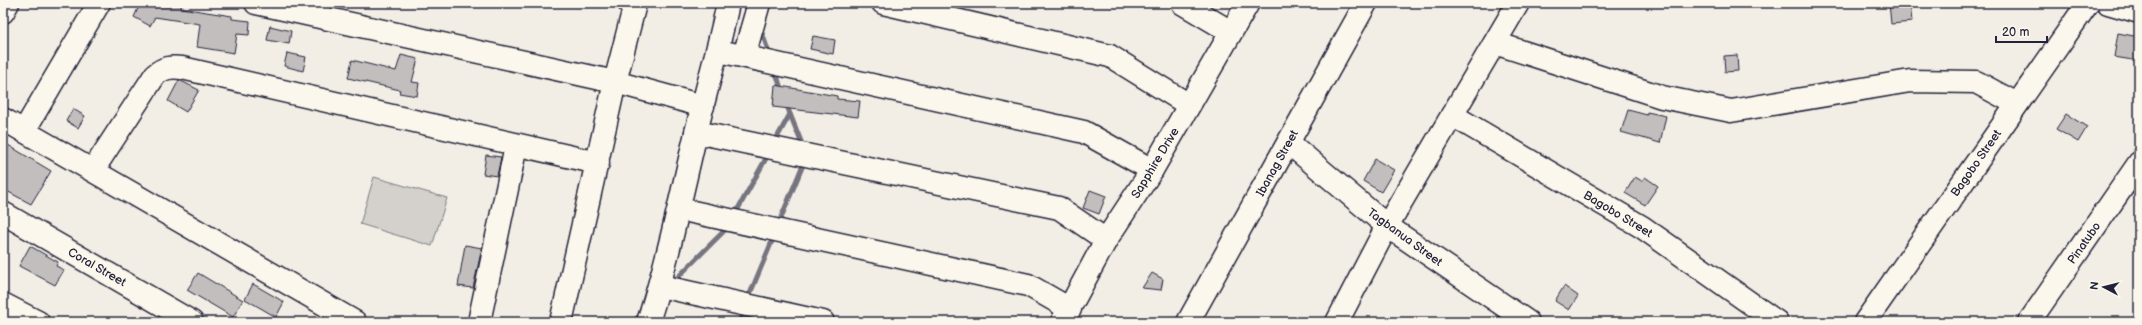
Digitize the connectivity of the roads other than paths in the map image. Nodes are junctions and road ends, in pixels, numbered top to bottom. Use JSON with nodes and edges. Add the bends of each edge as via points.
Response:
{"nodes":[{"id":1,"x":8,"y":3,"type":"edge"},
{"id":2,"x":99,"y":3,"type":"edge"},
{"id":3,"x":256,"y":3,"type":"edge"},
{"id":4,"x":629,"y":3,"type":"edge"},
{"id":5,"x":728,"y":3,"type":"edge"},
{"id":6,"x":759,"y":3,"type":"edge"},
{"id":7,"x":883,"y":3,"type":"edge"},
{"id":8,"x":1182,"y":3,"type":"edge"},
{"id":9,"x":1248,"y":3,"type":"edge"},
{"id":10,"x":1366,"y":3,"type":"edge"},
{"id":11,"x":1518,"y":3,"type":"edge"},
{"id":12,"x":2088,"y":3,"type":"edge"},
{"id":13,"x":2108,"y":3,"type":"edge"},
{"id":14,"x":3,"y":12,"type":"edge"},
{"id":15,"x":2139,"y":12,"type":"edge"},
{"id":16,"x":1231,"y":32,"type":"junction"},
{"id":17,"x":1495,"y":43,"type":"junction"},
{"id":18,"x":719,"y":51,"type":"junction"},
{"id":19,"x":744,"y":56,"type":"junction"},
{"id":20,"x":615,"y":82,"type":"junction"},
{"id":21,"x":2017,"y":104,"type":"junction"},
{"id":22,"x":1189,"y":105,"type":"junction"},
{"id":23,"x":703,"y":106,"type":"junction"},
{"id":24,"x":1452,"y":115,"type":"junction"},
{"id":25,"x":3,"y":119,"type":"edge"},
{"id":26,"x":24,"y":132,"type":"junction"},
{"id":27,"x":696,"y":132,"type":"junction"},
{"id":28,"x":1289,"y":143,"type":"junction"},
{"id":29,"x":516,"y":146,"type":"junction"},
{"id":30,"x":598,"y":163,"type":"junction"},
{"id":31,"x":2139,"y":164,"type":"edge"},
{"id":32,"x":93,"y":170,"type":"junction"},
{"id":33,"x":1152,"y":170,"type":"junction"},
{"id":34,"x":679,"y":209,"type":"junction"},
{"id":35,"x":3,"y":213,"type":"edge"},
{"id":36,"x":1387,"y":226,"type":"junction"},
{"id":37,"x":1106,"y":240,"type":"junction"},
{"id":38,"x":660,"y":286,"type":"junction"},
{"id":39,"x":3,"y":304,"type":"edge"},
{"id":40,"x":1066,"y":315,"type":"edge"},
{"id":41,"x":38,"y":322,"type":"edge"},
{"id":42,"x":192,"y":322,"type":"edge"},
{"id":43,"x":355,"y":322,"type":"edge"},
{"id":44,"x":479,"y":322,"type":"edge"},
{"id":45,"x":561,"y":322,"type":"edge"},
{"id":46,"x":648,"y":322,"type":"edge"},
{"id":47,"x":823,"y":322,"type":"edge"},
{"id":48,"x":1188,"y":322,"type":"edge"},
{"id":49,"x":1337,"y":322,"type":"edge"},
{"id":50,"x":1528,"y":322,"type":"edge"},
{"id":51,"x":1777,"y":322,"type":"edge"},
{"id":52,"x":1865,"y":322,"type":"edge"},
{"id":53,"x":2029,"y":322,"type":"edge"}],
"edges":[{"from":1,"to":14,"type":"street"},
{"from":2,"to":26,"type":"street"},
{"from":3,"to":20,"type":"street"},
{"from":4,"to":20,"type":"street","via":[[635,4]]},
{"from":5,"to":18,"type":"street"},
{"from":6,"to":19,"type":"street"},
{"from":7,"to":22,"type":"street","via":[[1110,56]]},
{"from":8,"to":16,"type":"street"},
{"from":9,"to":16,"type":"street","name":"Sapphire Drive"},
{"from":10,"to":28,"type":"street","name":"Ibanag Street"},
{"from":11,"to":17,"type":"street"},
{"from":12,"to":21,"type":"street","name":"Bagobo Street"},
{"from":13,"to":15,"type":"street"},
{"from":16,"to":22,"type":"street","name":"Sapphire Drive"},
{"from":17,"to":21,"type":"street","via":[[1662,97],[1732,111],[1910,81],[1976,82]]},
{"from":17,"to":24,"type":"street"},
{"from":18,"to":19,"type":"street"},
{"from":18,"to":23,"type":"street"},
{"from":19,"to":33,"type":"street","via":[[1084,132]]},
{"from":20,"to":23,"type":"street"},
{"from":20,"to":30,"type":"street"},
{"from":21,"to":52,"type":"street","name":"Bagobo Street"},
{"from":22,"to":33,"type":"street","name":"Sapphire Drive"},
{"from":23,"to":27,"type":"street"},
{"from":24,"to":36,"type":"street"},
{"from":24,"to":51,"type":"street","name":"Bagobo Street","via":[[1642,227]]},
{"from":25,"to":26,"type":"street"},
{"from":26,"to":32,"type":"street"},
{"from":27,"to":34,"type":"street"},
{"from":27,"to":37,"type":"street","via":[[1059,208]]},
{"from":28,"to":36,"type":"street","name":"Tagbanua Street"},
{"from":28,"to":48,"type":"street","name":"Ibanag Street"},
{"from":29,"to":30,"type":"street"},
{"from":29,"to":32,"type":"street","via":[[170,67],[155,75]]},
{"from":29,"to":44,"type":"street"},
{"from":30,"to":45,"type":"street"},
{"from":31,"to":53,"type":"street","name":"Pinatubo"},
{"from":32,"to":43,"type":"street"},
{"from":33,"to":37,"type":"street","name":"Sapphire Drive"},
{"from":34,"to":38,"type":"street"},
{"from":34,"to":40,"type":"street","via":[[1028,285]]},
{"from":35,"to":42,"type":"street","name":"Coral Street"},
{"from":36,"to":49,"type":"street"},
{"from":36,"to":50,"type":"street","name":"Tagbanua Street"},
{"from":37,"to":40,"type":"street","name":"Sapphire Drive"},
{"from":38,"to":46,"type":"street"},
{"from":38,"to":47,"type":"street"},
{"from":39,"to":41,"type":"street"}]}
